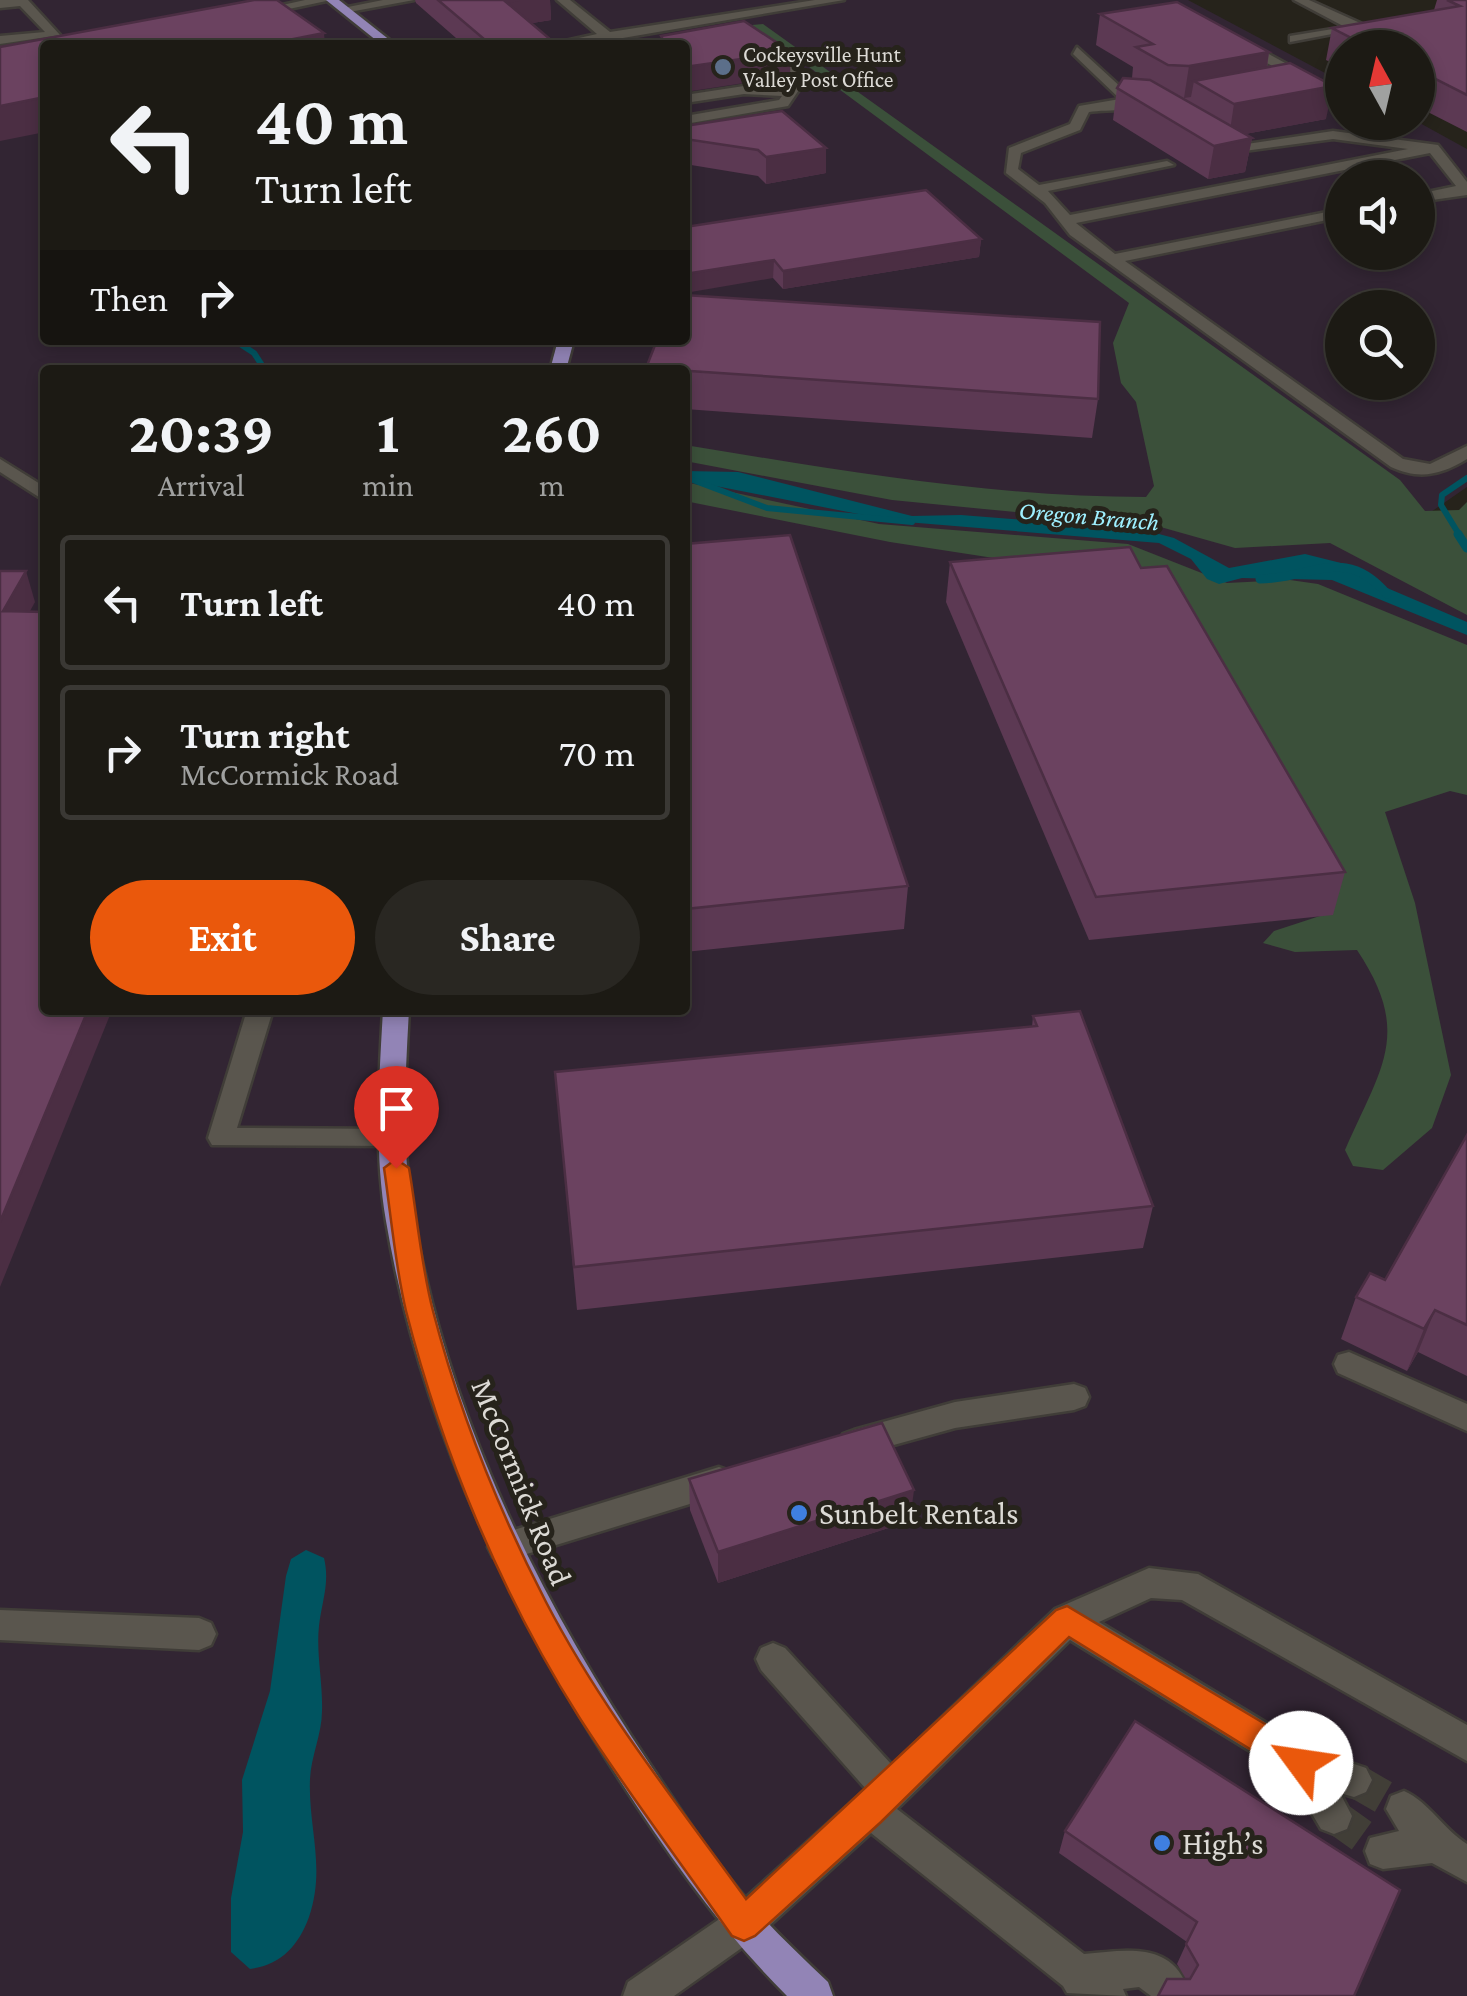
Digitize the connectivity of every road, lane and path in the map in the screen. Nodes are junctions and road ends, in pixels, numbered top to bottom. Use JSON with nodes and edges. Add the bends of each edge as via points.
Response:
{"nodes":[{"id":1,"x":42,"y":0,"type":"edge"},
{"id":2,"x":328,"y":0,"type":"edge"},
{"id":3,"x":408,"y":0,"type":"edge"},
{"id":4,"x":563,"y":0,"type":"edge"},
{"id":5,"x":734,"y":0,"type":"edge"},
{"id":6,"x":838,"y":0,"type":"edge"},
{"id":7,"x":1300,"y":0,"type":"edge"},
{"id":8,"x":23,"y":2,"type":"edge"},
{"id":9,"x":0,"y":4,"type":"edge"},
{"id":10,"x":344,"y":9,"type":"junction"},
{"id":11,"x":248,"y":14,"type":"edge"},
{"id":12,"x":753,"y":14,"type":"junction"},
{"id":13,"x":719,"y":19,"type":"junction"},
{"id":14,"x":1374,"y":25,"type":"edge"},
{"id":15,"x":1357,"y":28,"type":"junction"},
{"id":16,"x":1219,"y":32,"type":"edge"},
{"id":17,"x":1294,"y":39,"type":"dead end"},
{"id":18,"x":0,"y":40,"type":"edge"},
{"id":19,"x":384,"y":40,"type":"edge"},
{"id":20,"x":612,"y":40,"type":"edge"},
{"id":21,"x":618,"y":40,"type":"edge"},
{"id":22,"x":40,"y":51,"type":"edge"},
{"id":23,"x":1076,"y":51,"type":"dead end"},
{"id":24,"x":26,"y":54,"type":"edge"},
{"id":25,"x":1312,"y":83,"type":"junction"},
{"id":26,"x":1276,"y":90,"type":"edge"},
{"id":27,"x":1325,"y":90,"type":"edge"},
{"id":28,"x":788,"y":92,"type":"junction"},
{"id":29,"x":690,"y":98,"type":"edge"},
{"id":30,"x":1130,"y":102,"type":"junction"},
{"id":31,"x":1172,"y":106,"type":"edge"},
{"id":32,"x":690,"y":119,"type":"edge"},
{"id":33,"x":1419,"y":140,"type":"edge"},
{"id":34,"x":1433,"y":148,"type":"junction"},
{"id":35,"x":1227,"y":151,"type":"edge"},
{"id":36,"x":1167,"y":164,"type":"dead end"},
{"id":37,"x":1467,"y":167,"type":"edge"},
{"id":38,"x":1032,"y":190,"type":"junction"},
{"id":39,"x":1465,"y":190,"type":"edge"},
{"id":40,"x":1435,"y":195,"type":"edge"},
{"id":41,"x":1325,"y":216,"type":"edge"},
{"id":42,"x":1064,"y":221,"type":"junction"},
{"id":43,"x":1113,"y":259,"type":"junction"},
{"id":44,"x":1467,"y":452,"type":"edge"},
{"id":45,"x":0,"y":464,"type":"edge"},
{"id":46,"x":40,"y":492,"type":"edge"},
{"id":47,"x":258,"y":1015,"type":"edge"},
{"id":48,"x":396,"y":1015,"type":"edge"},
{"id":49,"x":393,"y":1139,"type":"junction"},
{"id":50,"x":1349,"y":1364,"type":"dead end"},
{"id":51,"x":1074,"y":1397,"type":"dead end"},
{"id":52,"x":1467,"y":1418,"type":"edge"},
{"id":53,"x":822,"y":1452,"type":"edge"},
{"id":54,"x":746,"y":1474,"type":"edge"},
{"id":55,"x":504,"y":1546,"type":"junction"},
{"id":56,"x":1067,"y":1620,"type":"junction"},
{"id":57,"x":0,"y":1625,"type":"edge"},
{"id":58,"x":198,"y":1634,"type":"dead end"},
{"id":59,"x":773,"y":1659,"type":"dead end"},
{"id":60,"x":1467,"y":1744,"type":"edge"},
{"id":61,"x":1301,"y":1763,"type":"junction"},
{"id":62,"x":1354,"y":1780,"type":"tunnel mouth"},
{"id":63,"x":879,"y":1799,"type":"junction"},
{"id":64,"x":1404,"y":1809,"type":"tunnel mouth"},
{"id":65,"x":1334,"y":1816,"type":"tunnel mouth"},
{"id":66,"x":1435,"y":1844,"type":"junction"},
{"id":67,"x":1382,"y":1850,"type":"tunnel mouth"},
{"id":68,"x":1467,"y":1864,"type":"edge"},
{"id":69,"x":744,"y":1924,"type":"junction"},
{"id":70,"x":1167,"y":1984,"type":"edge"},
{"id":71,"x":1090,"y":1989,"type":"edge"},
{"id":72,"x":642,"y":1996,"type":"edge"},
{"id":73,"x":814,"y":1996,"type":"edge"}],
"edges":[{"from":1,"to":8,"type":"street"},
{"from":2,"to":10,"type":"main road"},
{"from":2,"to":11,"type":"street"},
{"from":3,"to":10,"type":"street"},
{"from":4,"to":20,"type":"street"},
{"from":5,"to":12,"type":"street"},
{"from":6,"to":12,"type":"street"},
{"from":7,"to":15,"type":"street"},
{"from":8,"to":9,"type":"street"},
{"from":8,"to":18,"type":"street","via":[[54,36]]},
{"from":10,"to":19,"type":"main road"},
{"from":12,"to":13,"type":"street"},
{"from":13,"to":21,"type":"street"},
{"from":13,"to":28,"type":"street","via":[[799,70],[802,80]]},
{"from":14,"to":15,"type":"street"},
{"from":15,"to":17,"type":"street"},
{"from":16,"to":25,"type":"street"},
{"from":22,"to":24,"type":"street"},
{"from":23,"to":30,"type":"street"},
{"from":25,"to":26,"type":"street"},
{"from":25,"to":27,"type":"street"},
{"from":28,"to":29,"type":"street"},
{"from":28,"to":32,"type":"street","via":[[783,102]]},
{"from":30,"to":31,"type":"street"},
{"from":30,"to":38,"type":"street","via":[[1084,109],[1075,127],[1014,151],[1012,170]]},
{"from":33,"to":34,"type":"street"},
{"from":34,"to":35,"type":"street","via":[[1333,135]]},
{"from":34,"to":37,"type":"street"},
{"from":34,"to":39,"type":"street"},
{"from":34,"to":42,"type":"street"},
{"from":36,"to":38,"type":"street"},
{"from":38,"to":42,"type":"street","via":[[1050,200]]},
{"from":39,"to":40,"type":"street"},
{"from":41,"to":43,"type":"street"},
{"from":42,"to":43,"type":"street"},
{"from":43,"to":44,"type":"street","via":[[1397,463],[1434,471]]},
{"from":45,"to":46,"type":"street"},
{"from":47,"to":49,"type":"street","via":[[220,1138]]},
{"from":48,"to":49,"type":"main road","name":"McCormick Road"},
{"from":49,"to":55,"type":"main road","name":"McCormick Road","via":[[419,1308],[456,1428]]},
{"from":50,"to":52,"type":"street"},
{"from":51,"to":53,"type":"street","via":[[955,1415]]},
{"from":54,"to":55,"type":"street"},
{"from":55,"to":69,"type":"main road","name":"McCormick Road","via":[[590,1706]]},
{"from":56,"to":60,"type":"street","via":[[1148,1584],[1186,1584]]},
{"from":56,"to":61,"type":"street"},
{"from":56,"to":63,"type":"street"},
{"from":57,"to":58,"type":"street"},
{"from":59,"to":63,"type":"street"},
{"from":61,"to":62,"type":"street"},
{"from":61,"to":65,"type":"street"},
{"from":63,"to":69,"type":"street"},
{"from":63,"to":71,"type":"street"},
{"from":64,"to":66,"type":"street"},
{"from":66,"to":67,"type":"street"},
{"from":66,"to":68,"type":"street"},
{"from":69,"to":72,"type":"street"},
{"from":69,"to":73,"type":"main road","name":"McCormick Road"},
{"from":70,"to":71,"type":"street","via":[[1144,1968]]}]}
